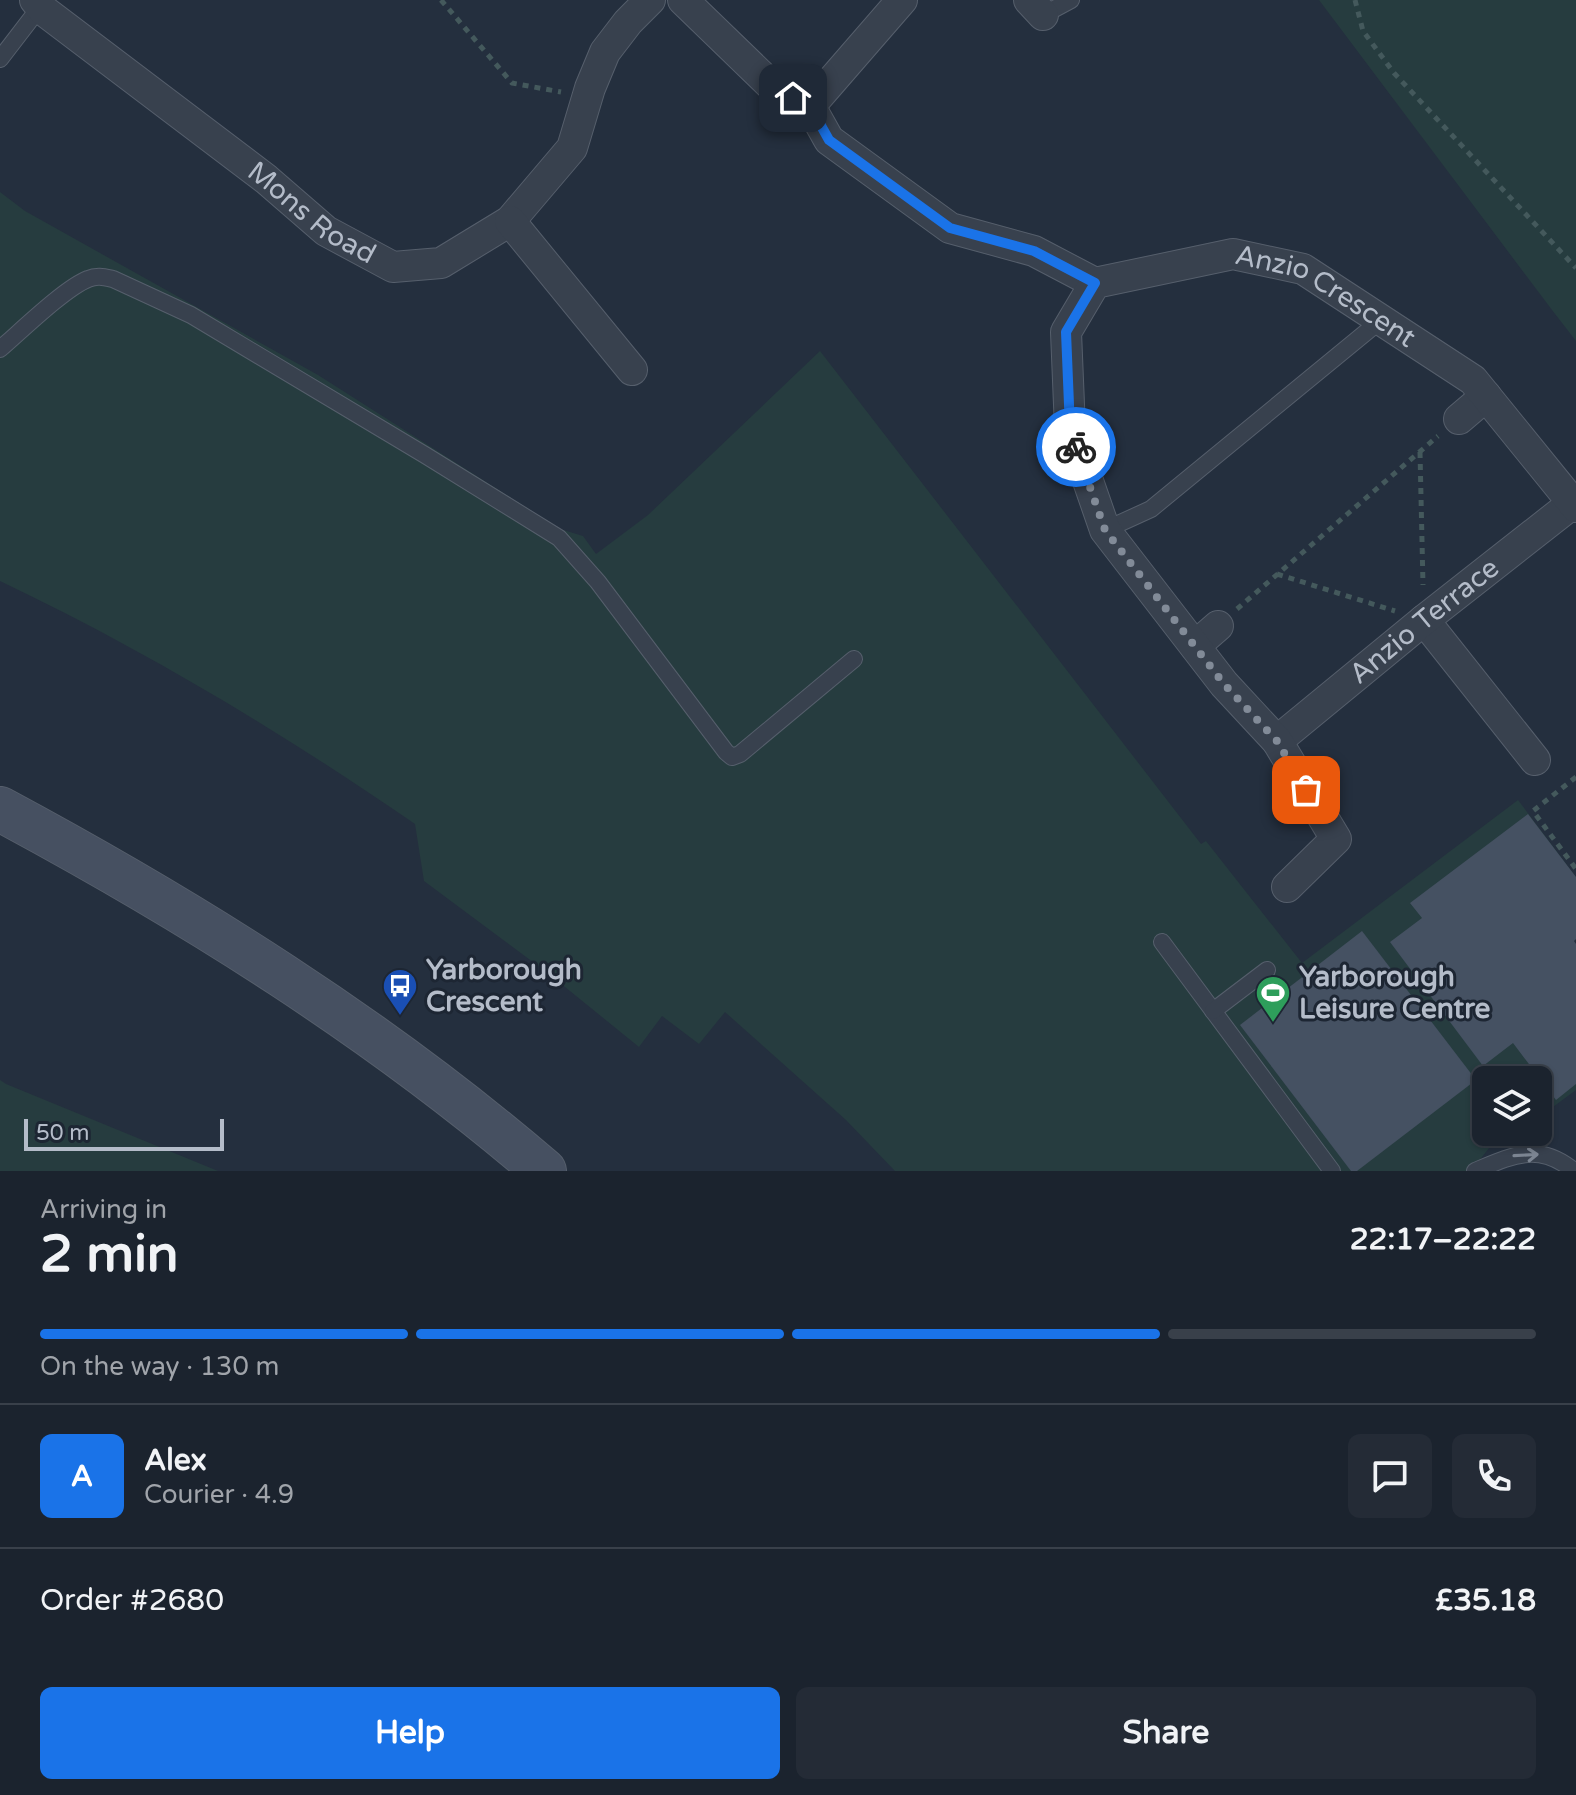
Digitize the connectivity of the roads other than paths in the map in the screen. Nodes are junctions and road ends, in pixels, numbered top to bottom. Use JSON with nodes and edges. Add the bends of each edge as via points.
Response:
{"nodes":[{"id":1,"x":650,"y":0,"type":"edge"},
{"id":2,"x":683,"y":0,"type":"edge"},
{"id":3,"x":902,"y":0,"type":"edge"},
{"id":4,"x":1071,"y":0,"type":"edge"},
{"id":5,"x":37,"y":4,"type":"edge"},
{"id":6,"x":1036,"y":7,"type":"edge"},
{"id":7,"x":0,"y":59,"type":"edge"},
{"id":8,"x":810,"y":106,"type":"junction"},
{"id":9,"x":510,"y":221,"type":"junction"},
{"id":10,"x":1095,"y":283,"type":"junction"},
{"id":11,"x":1381,"y":320,"type":"junction"},
{"id":12,"x":0,"y":349,"type":"edge"},
{"id":13,"x":632,"y":370,"type":"dead end"},
{"id":14,"x":1486,"y":396,"type":"junction"},
{"id":15,"x":1459,"y":419,"type":"dead end"},
{"id":16,"x":1574,"y":505,"type":"edge"},
{"id":17,"x":1105,"y":530,"type":"junction"},
{"id":18,"x":1424,"y":620,"type":"junction"},
{"id":19,"x":1218,"y":626,"type":"road end"},
{"id":20,"x":1195,"y":646,"type":"junction"},
{"id":21,"x":854,"y":659,"type":"dead end"},
{"id":22,"x":1277,"y":741,"type":"junction"},
{"id":23,"x":1535,"y":760,"type":"dead end"},
{"id":24,"x":0,"y":809,"type":"edge"},
{"id":25,"x":1287,"y":887,"type":"dead end"},
{"id":26,"x":1162,"y":942,"type":"dead end"},
{"id":27,"x":1267,"y":970,"type":"dead end"},
{"id":28,"x":1213,"y":1011,"type":"junction"},
{"id":29,"x":544,"y":1171,"type":"edge"},
{"id":30,"x":1332,"y":1171,"type":"edge"},
{"id":31,"x":1475,"y":1171,"type":"edge"},
{"id":32,"x":1574,"y":1171,"type":"edge"}],
"edges":[{"from":1,"to":9,"type":"street","name":"Mons Road","via":[[605,52],[572,148]]},
{"from":2,"to":8,"type":"street","via":[[775,89]]},
{"from":3,"to":8,"type":"street"},
{"from":4,"to":6,"type":"lane"},
{"from":5,"to":7,"type":"lane"},
{"from":5,"to":9,"type":"street","name":"Mons Road","via":[[326,231],[393,267],[441,263]]},
{"from":8,"to":10,"type":"street","via":[[829,140],[950,228],[1034,251]]},
{"from":9,"to":13,"type":"street"},
{"from":10,"to":11,"type":"street","name":"Anzio Crescent","via":[[1233,254],[1303,269]]},
{"from":10,"to":17,"type":"street","via":[[1066,332],[1070,429]]},
{"from":11,"to":14,"type":"street","name":"Anzio Crescent","via":[[1473,380]]},
{"from":11,"to":17,"type":"lane","via":[[1151,509]]},
{"from":12,"to":21,"type":"lane","via":[[73,288],[100,276],[191,315],[559,538],[732,757]]},
{"from":14,"to":15,"type":"street"},
{"from":14,"to":16,"type":"street","name":"Anzio Crescent"},
{"from":16,"to":18,"type":"street","name":"Anzio Terrace"},
{"from":17,"to":20,"type":"street"},
{"from":18,"to":22,"type":"street","name":"Anzio Terrace"},
{"from":18,"to":23,"type":"street"},
{"from":19,"to":20,"type":"street"},
{"from":20,"to":22,"type":"street"},
{"from":22,"to":25,"type":"street","via":[[1336,839]]},
{"from":24,"to":29,"type":"main road","via":[[106,866],[282,974],[484,1119]]},
{"from":26,"to":28,"type":"lane"},
{"from":27,"to":28,"type":"lane"},
{"from":28,"to":30,"type":"lane"},
{"from":31,"to":32,"type":"lane","one_way":true,"via":[[1523,1152],[1557,1157]]}]}
